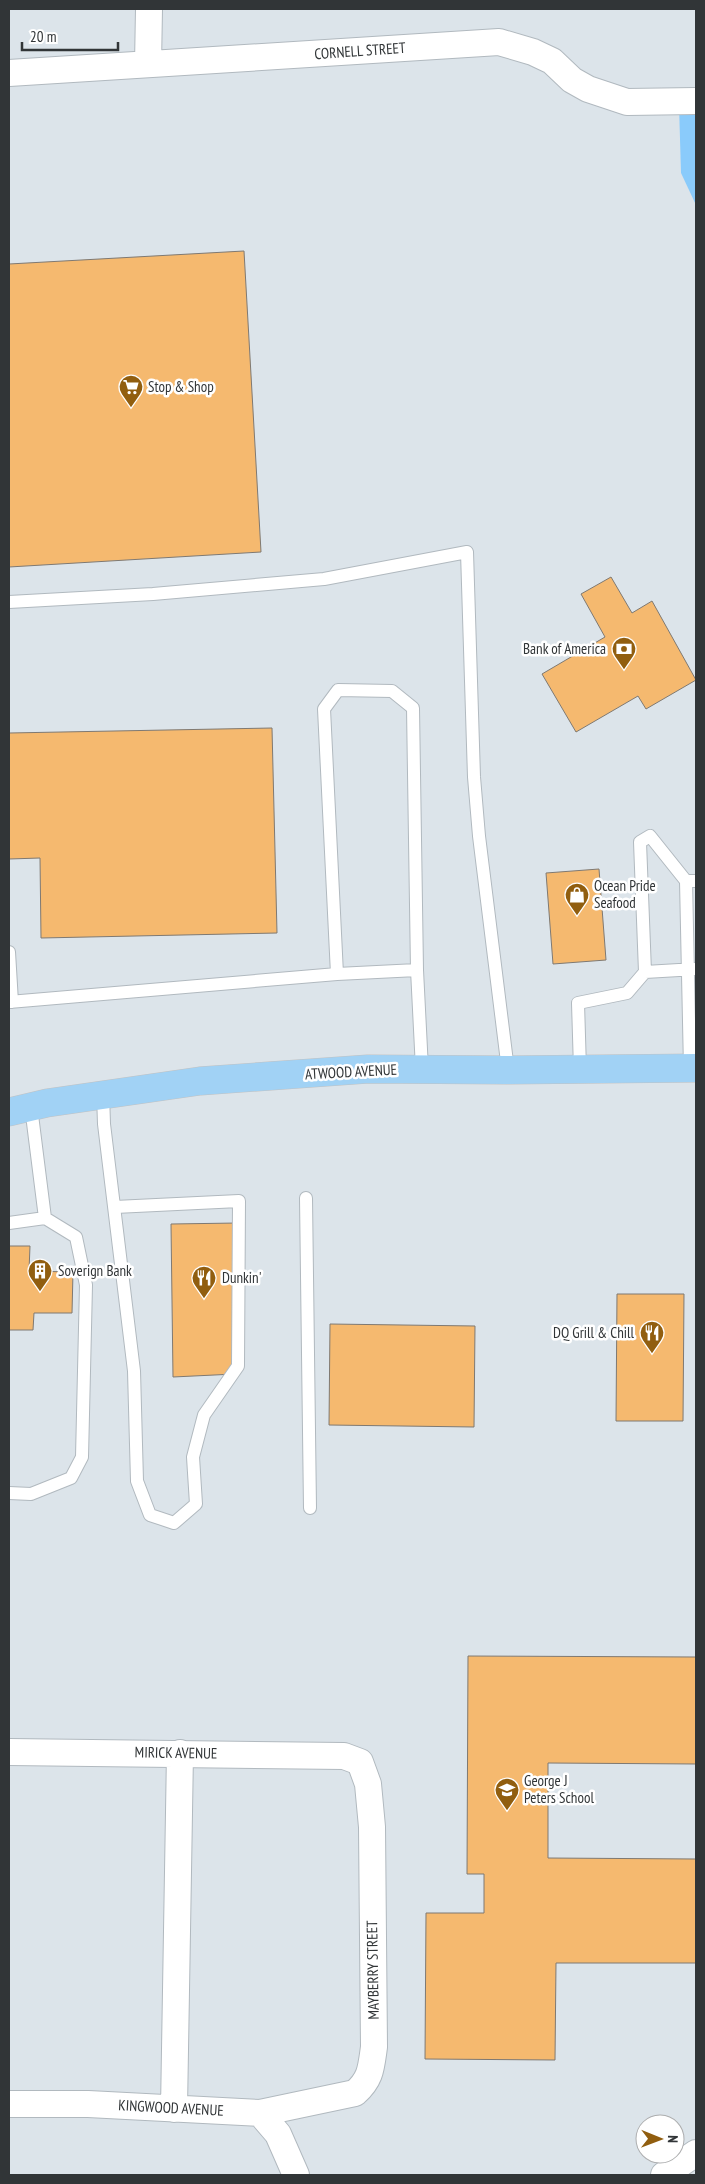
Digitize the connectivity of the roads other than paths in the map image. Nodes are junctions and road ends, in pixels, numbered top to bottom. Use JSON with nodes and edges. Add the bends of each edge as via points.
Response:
{"nodes":[{"id":1,"x":149,"y":9,"type":"edge"},
{"id":2,"x":148,"y":64,"type":"junction"},
{"id":3,"x":9,"y":73,"type":"edge"},
{"id":4,"x":696,"y":101,"type":"edge"},
{"id":5,"x":9,"y":602,"type":"edge"},
{"id":6,"x":691,"y":881,"type":"edge"},
{"id":7,"x":9,"y":952,"type":"edge"},
{"id":8,"x":692,"y":969,"type":"edge"},
{"id":9,"x":417,"y":970,"type":"junction"},
{"id":10,"x":645,"y":972,"type":"junction"},
{"id":11,"x":336,"y":974,"type":"junction"},
{"id":12,"x":10,"y":1002,"type":"edge"},
{"id":13,"x":693,"y":1068,"type":"edge"},
{"id":14,"x":422,"y":1069,"type":"junction"},
{"id":15,"x":580,"y":1069,"type":"junction"},
{"id":16,"x":508,"y":1070,"type":"junction"},
{"id":17,"x":102,"y":1094,"type":"junction"},
{"id":18,"x":20,"y":1110,"type":"edge"},
{"id":19,"x":306,"y":1198,"type":"dead end"},
{"id":20,"x":114,"y":1207,"type":"junction"},
{"id":21,"x":44,"y":1218,"type":"junction"},
{"id":22,"x":9,"y":1223,"type":"edge"},
{"id":23,"x":9,"y":1492,"type":"edge"},
{"id":24,"x":310,"y":1508,"type":"dead end"},
{"id":25,"x":9,"y":1752,"type":"edge"},
{"id":26,"x":180,"y":1753,"type":"junction"},
{"id":27,"x":344,"y":1756,"type":"joint"},
{"id":28,"x":9,"y":2104,"type":"edge"},
{"id":29,"x":174,"y":2109,"type":"junction"},
{"id":30,"x":260,"y":2113,"type":"junction"},
{"id":31,"x":696,"y":2153,"type":"edge"},
{"id":32,"x":296,"y":2175,"type":"edge"},
{"id":33,"x":664,"y":2175,"type":"edge"}],
"edges":[{"from":1,"to":2,"type":"street"},
{"from":2,"to":3,"type":"street","name":"CORNELL STREET"},
{"from":2,"to":4,"type":"street","name":"CORNELL STREET","via":[[499,42],[534,52],[552,61],[572,80],[588,89],[626,102]]},
{"from":5,"to":16,"type":"lane","via":[[153,594],[324,579],[467,552],[475,787]]},
{"from":6,"to":8,"type":"lane"},
{"from":6,"to":10,"type":"lane","via":[[650,836],[640,842]]},
{"from":7,"to":12,"type":"lane"},
{"from":8,"to":10,"type":"lane"},
{"from":8,"to":13,"type":"lane"},
{"from":9,"to":11,"type":"lane"},
{"from":9,"to":11,"type":"lane","via":[[413,708],[392,691],[338,690],[324,709]]},
{"from":9,"to":14,"type":"lane"},
{"from":10,"to":15,"type":"lane","via":[[626,993],[578,1003]]},
{"from":11,"to":12,"type":"lane"},
{"from":13,"to":15,"type":"main road","name":"ATWOOD AVENUE"},
{"from":14,"to":16,"type":"main road","name":"ATWOOD AVENUE"},
{"from":14,"to":17,"type":"main road","name":"ATWOOD AVENUE","via":[[368,1069],[200,1081]]},
{"from":15,"to":16,"type":"main road","name":"ATWOOD AVENUE"},
{"from":17,"to":18,"type":"main road","name":"ATWOOD AVENUE"},
{"from":17,"to":20,"type":"lane"},
{"from":18,"to":21,"type":"lane"},
{"from":19,"to":24,"type":"lane"},
{"from":20,"to":20,"type":"lane","via":[[134,1371],[137,1481],[150,1515],[174,1523],[196,1504],[193,1457],[204,1415],[238,1366],[239,1200]]},
{"from":21,"to":22,"type":"lane"},
{"from":21,"to":23,"type":"lane","via":[[76,1237],[86,1285],[82,1457],[71,1478],[31,1494]]},
{"from":25,"to":26,"type":"street","name":"MIRICK AVENUE"},
{"from":26,"to":27,"type":"street","name":"MIRICK AVENUE"},
{"from":26,"to":29,"type":"street"},
{"from":27,"to":30,"type":"street","name":"MAYBERRY STREET","via":[[360,1762],[369,1792],[374,2047],[371,2069],[365,2084],[354,2093]]},
{"from":28,"to":29,"type":"street","name":"KINGWOOD AVENUE"},
{"from":29,"to":30,"type":"street","name":"KINGWOOD AVENUE"},
{"from":30,"to":32,"type":"street","via":[[278,2134]]},
{"from":31,"to":33,"type":"street"}]}
